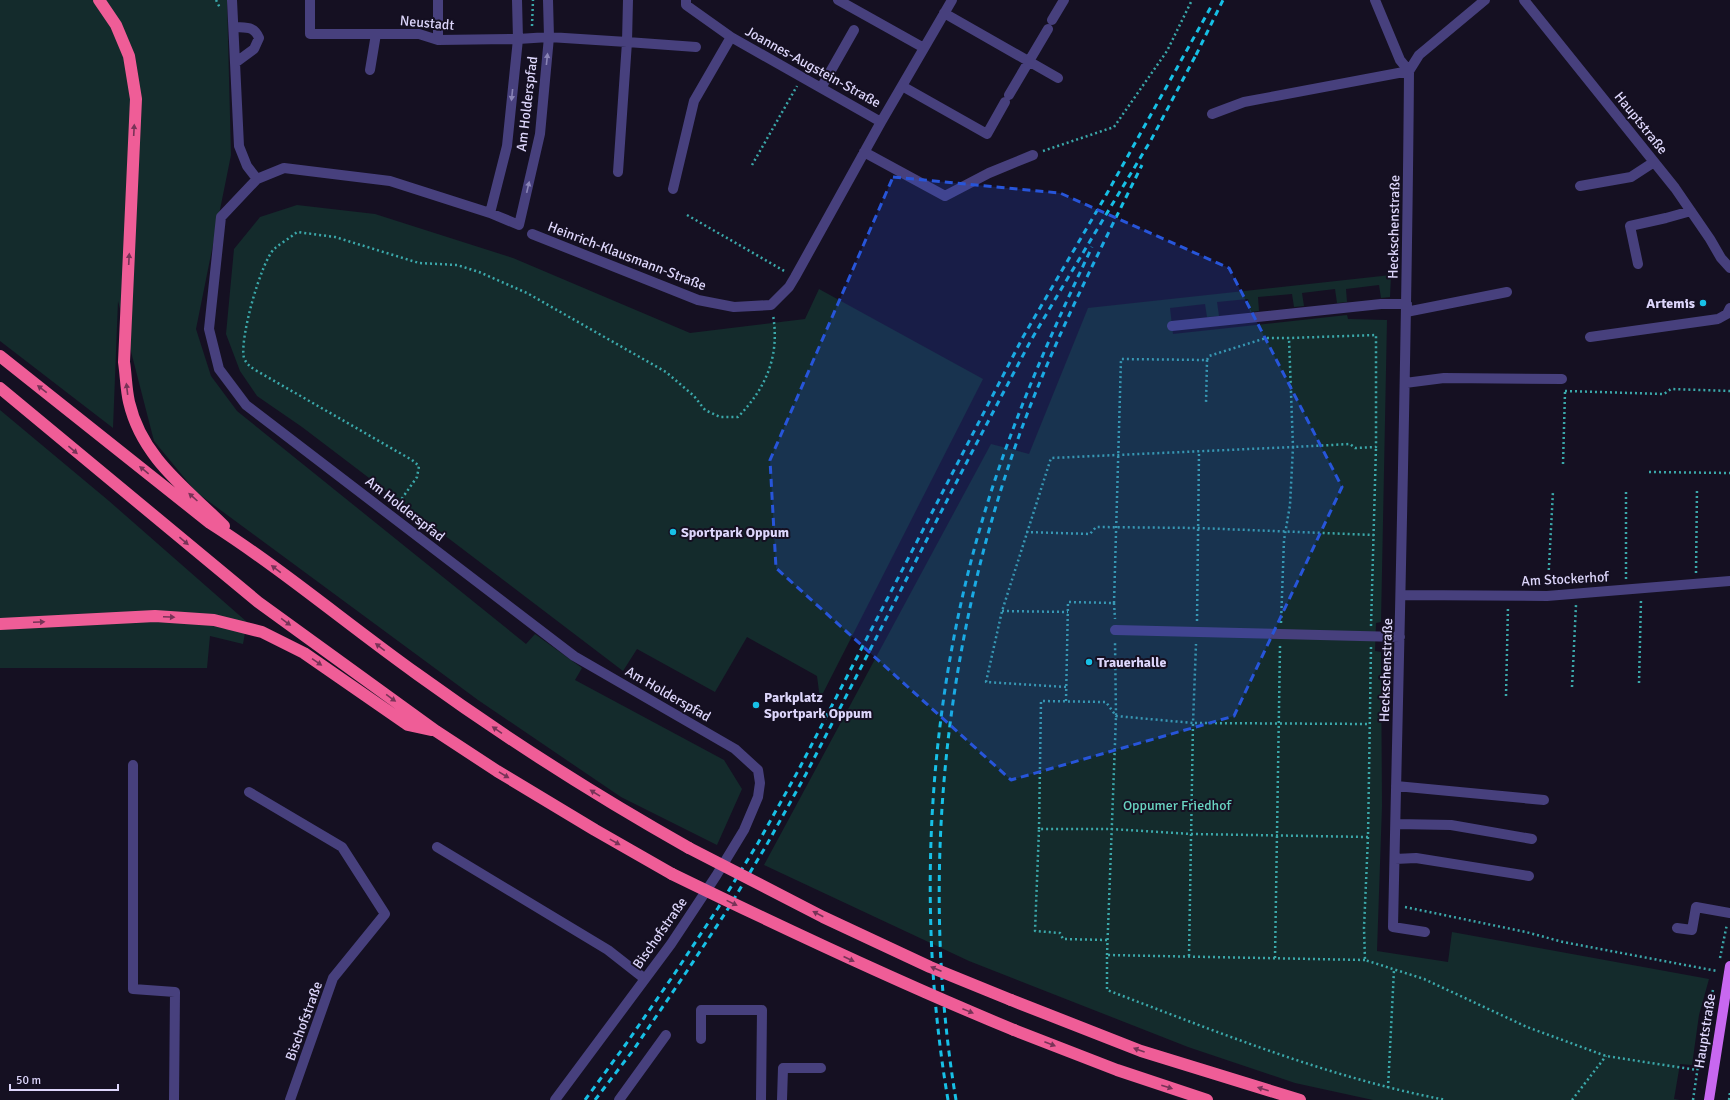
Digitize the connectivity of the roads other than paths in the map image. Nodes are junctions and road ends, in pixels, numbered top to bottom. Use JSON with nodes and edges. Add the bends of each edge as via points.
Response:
{"nodes":[{"id":1,"x":100,"y":0,"type":"edge"},
{"id":2,"x":232,"y":0,"type":"edge"},
{"id":3,"x":310,"y":0,"type":"edge"},
{"id":4,"x":438,"y":0,"type":"edge"},
{"id":5,"x":517,"y":0,"type":"edge"},
{"id":6,"x":548,"y":0,"type":"edge"},
{"id":7,"x":628,"y":0,"type":"edge"},
{"id":8,"x":686,"y":0,"type":"edge"},
{"id":9,"x":838,"y":0,"type":"edge"},
{"id":10,"x":952,"y":0,"type":"edge"},
{"id":11,"x":1064,"y":0,"type":"edge"},
{"id":12,"x":1375,"y":0,"type":"edge"},
{"id":13,"x":1485,"y":0,"type":"edge"},
{"id":14,"x":1524,"y":0,"type":"edge"},
{"id":15,"x":944,"y":13,"type":"junction"},
{"id":16,"x":234,"y":27,"type":"junction"},
{"id":17,"x":854,"y":30,"type":"dead end"},
{"id":18,"x":376,"y":34,"type":"junction"},
{"id":19,"x":549,"y":37,"type":"junction"},
{"id":20,"x":731,"y":38,"type":"junction"},
{"id":21,"x":518,"y":39,"type":"junction"},
{"id":22,"x":438,"y":40,"type":"junction"},
{"id":23,"x":627,"y":42,"type":"junction"},
{"id":24,"x":696,"y":47,"type":"dead end"},
{"id":25,"x":924,"y":48,"type":"junction"},
{"id":26,"x":1029,"y":62,"type":"junction"},
{"id":27,"x":235,"y":63,"type":"junction"},
{"id":28,"x":370,"y":70,"type":"dead end"},
{"id":29,"x":1409,"y":71,"type":"junction"},
{"id":30,"x":1058,"y":78,"type":"dead end"},
{"id":31,"x":902,"y":86,"type":"junction"},
{"id":32,"x":821,"y":88,"type":"junction"},
{"id":33,"x":1212,"y":114,"type":"dead end"},
{"id":34,"x":881,"y":122,"type":"junction"},
{"id":35,"x":864,"y":152,"type":"junction"},
{"id":36,"x":1034,"y":155,"type":"road end"},
{"id":37,"x":1654,"y":162,"type":"junction"},
{"id":38,"x":618,"y":172,"type":"dead end"},
{"id":39,"x":257,"y":179,"type":"junction"},
{"id":40,"x":1580,"y":186,"type":"dead end"},
{"id":41,"x":673,"y":188,"type":"dead end"},
{"id":42,"x":1691,"y":211,"type":"junction"},
{"id":43,"x":490,"y":213,"type":"junction"},
{"id":44,"x":532,"y":234,"type":"dead end"},
{"id":45,"x":1638,"y":264,"type":"dead end"},
{"id":46,"x":1730,"y":268,"type":"edge"},
{"id":47,"x":1507,"y":292,"type":"dead end"},
{"id":48,"x":1407,"y":308,"type":"junction"},
{"id":49,"x":1730,"y":308,"type":"edge"},
{"id":50,"x":1172,"y":326,"type":"dead end"},
{"id":51,"x":1590,"y":337,"type":"dead end"},
{"id":52,"x":0,"y":356,"type":"edge"},
{"id":53,"x":1562,"y":379,"type":"road end"},
{"id":54,"x":1405,"y":383,"type":"junction"},
{"id":55,"x":0,"y":388,"type":"edge"},
{"id":56,"x":242,"y":543,"type":"junction"},
{"id":57,"x":1730,"y":581,"type":"edge"},
{"id":58,"x":1402,"y":595,"type":"junction"},
{"id":59,"x":0,"y":624,"type":"edge"},
{"id":60,"x":1115,"y":630,"type":"road end"},
{"id":61,"x":1400,"y":637,"type":"junction"},
{"id":62,"x":436,"y":730,"type":"junction"},
{"id":63,"x":133,"y":765,"type":"dead end"},
{"id":64,"x":758,"y":770,"type":"joint"},
{"id":65,"x":1396,"y":786,"type":"junction"},
{"id":66,"x":249,"y":792,"type":"dead end"},
{"id":67,"x":1544,"y":800,"type":"dead end"},
{"id":68,"x":1396,"y":824,"type":"junction"},
{"id":69,"x":1532,"y":839,"type":"dead end"},
{"id":70,"x":437,"y":847,"type":"dead end"},
{"id":71,"x":1395,"y":859,"type":"junction"},
{"id":72,"x":1529,"y":876,"type":"dead end"},
{"id":73,"x":1730,"y":912,"type":"edge"},
{"id":74,"x":1677,"y":928,"type":"dead end"},
{"id":75,"x":1425,"y":932,"type":"dead end"},
{"id":76,"x":1730,"y":966,"type":"edge"},
{"id":77,"x":645,"y":979,"type":"junction"},
{"id":78,"x":666,"y":1035,"type":"dead end"},
{"id":79,"x":701,"y":1038,"type":"dead end"},
{"id":80,"x":821,"y":1068,"type":"dead end"},
{"id":81,"x":174,"y":1100,"type":"edge"},
{"id":82,"x":290,"y":1100,"type":"edge"},
{"id":83,"x":555,"y":1100,"type":"edge"},
{"id":84,"x":619,"y":1100,"type":"edge"},
{"id":85,"x":761,"y":1100,"type":"edge"},
{"id":86,"x":782,"y":1100,"type":"edge"},
{"id":87,"x":1207,"y":1100,"type":"edge"},
{"id":88,"x":1300,"y":1100,"type":"edge"},
{"id":89,"x":1709,"y":1100,"type":"edge"}],
"edges":[{"from":56,"to":1,"type":"highway","one_way":true,"via":[[160,464],[140,432],[129,402],[124,362],[136,99],[129,56],[116,25]]},
{"from":2,"to":16,"type":"street"},
{"from":3,"to":18,"type":"street","name":"Neustadt","via":[[310,34]]},
{"from":4,"to":22,"type":"street"},
{"from":5,"to":21,"type":"street","name":"Am Holderspfad"},
{"from":6,"to":19,"type":"street","name":"Am Holderspfad"},
{"from":7,"to":23,"type":"street"},
{"from":8,"to":20,"type":"street","name":"Joannes-Augstein-Straße","via":[[686,5]]},
{"from":9,"to":25,"type":"street"},
{"from":10,"to":15,"type":"street"},
{"from":11,"to":26,"type":"street"},
{"from":12,"to":29,"type":"street","via":[[1400,60]]},
{"from":13,"to":29,"type":"street","via":[[1419,55]]},
{"from":14,"to":37,"type":"street","name":"Hauptstraße"},
{"from":15,"to":25,"type":"street"},
{"from":15,"to":26,"type":"street"},
{"from":16,"to":27,"type":"street"},
{"from":16,"to":27,"type":"street","via":[[250,27],[256,31],[259,38],[254,49]]},
{"from":17,"to":32,"type":"street"},
{"from":18,"to":22,"type":"street","name":"Neustadt","via":[[419,34]]},
{"from":18,"to":28,"type":"street"},
{"from":19,"to":21,"type":"street","name":"Neustadt"},
{"from":19,"to":23,"type":"street","name":"Neustadt"},
{"from":43,"to":19,"type":"street","name":"Am Holderspfad","one_way":true,"via":[[519,226],[540,134]]},
{"from":20,"to":32,"type":"street","name":"Joannes-Augstein-Straße"},
{"from":20,"to":41,"type":"street","name":"Joannes-Augstein-Straße","via":[[694,102]]},
{"from":21,"to":22,"type":"street","name":"Neustadt"},
{"from":21,"to":43,"type":"street","name":"Am Holderspfad","one_way":true,"via":[[507,146]]},
{"from":23,"to":24,"type":"street","name":"Neustadt"},
{"from":23,"to":38,"type":"street"},
{"from":25,"to":31,"type":"street"},
{"from":26,"to":30,"type":"street"},
{"from":26,"to":31,"type":"street","via":[[987,134]]},
{"from":27,"to":39,"type":"street","via":[[239,146],[247,166]]},
{"from":29,"to":33,"type":"street","via":[[1244,102]]},
{"from":29,"to":48,"type":"street","name":"Heckschenstraße"},
{"from":31,"to":34,"type":"street"},
{"from":32,"to":34,"type":"street","name":"Joannes-Augstein-Straße"},
{"from":34,"to":35,"type":"street"},
{"from":35,"to":36,"type":"street","via":[[945,196],[989,173]]},
{"from":35,"to":44,"type":"street","name":"Heinrich-Klausmann-Straße","via":[[789,287],[771,305],[734,307],[698,300]]},
{"from":37,"to":40,"type":"street","via":[[1632,177]]},
{"from":37,"to":42,"type":"street","name":"Hauptstraße"},
{"from":39,"to":43,"type":"street","name":"Am Holderspfad","via":[[284,168],[390,181]]},
{"from":39,"to":64,"type":"street","name":"Am Holderspfad","via":[[221,217],[209,329],[219,369],[246,405],[574,656],[735,749]]},
{"from":42,"to":45,"type":"street","via":[[1630,226]]},
{"from":42,"to":46,"type":"street","name":"Hauptstraße"},
{"from":47,"to":48,"type":"street"},
{"from":48,"to":50,"type":"street","via":[[1381,304]]},
{"from":48,"to":54,"type":"street","name":"Heckschenstraße"},
{"from":49,"to":51,"type":"street","via":[[1728,314],[1718,319]]},
{"from":56,"to":52,"type":"highway","one_way":true,"via":[[210,523]]},
{"from":53,"to":54,"type":"street","via":[[1444,378]]},
{"from":54,"to":58,"type":"street","name":"Heckschenstraße"},
{"from":55,"to":62,"type":"highway","one_way":true,"via":[[258,602]]},
{"from":88,"to":56,"type":"highway","one_way":true,"bridge":true,"via":[[1141,1051],[930,967],[823,917],[689,848],[612,804],[511,739],[417,674]]},
{"from":57,"to":58,"type":"street","name":"Am Stockerhof","via":[[1547,596]]},
{"from":58,"to":61,"type":"street","name":"Heckschenstraße"},
{"from":59,"to":62,"type":"highway","one_way":true,"via":[[155,616],[214,620],[262,632],[304,653],[408,725]]},
{"from":60,"to":61,"type":"street"},
{"from":61,"to":65,"type":"street","name":"Heckschenstraße"},
{"from":62,"to":87,"type":"highway","one_way":true,"bridge":true,"via":[[516,783],[672,874],[921,991],[1117,1070]]},
{"from":63,"to":81,"type":"street","via":[[133,989],[175,992]]},
{"from":64,"to":77,"type":"street","name":"Bischofstraße","via":[[758,797],[744,830],[671,944]]},
{"from":65,"to":67,"type":"street"},
{"from":65,"to":68,"type":"street","name":"Heckschenstraße"},
{"from":66,"to":82,"type":"street","name":"Bischofstraße","via":[[342,847],[385,914],[333,978]]},
{"from":68,"to":69,"type":"street","via":[[1451,825]]},
{"from":68,"to":71,"type":"street","name":"Heckschenstraße"},
{"from":70,"to":77,"type":"street","via":[[608,950]]},
{"from":71,"to":72,"type":"street","via":[[1416,858]]},
{"from":71,"to":75,"type":"street","name":"Heckschenstraße","via":[[1393,927]]},
{"from":73,"to":74,"type":"street","via":[[1696,907],[1692,930]]},
{"from":76,"to":89,"type":"main road","name":"Hauptstraße"},
{"from":77,"to":83,"type":"street","name":"Bischofstraße"},
{"from":78,"to":84,"type":"street"},
{"from":79,"to":85,"type":"street","via":[[701,1010],[762,1010]]},
{"from":80,"to":86,"type":"street","via":[[783,1068]]}]}
